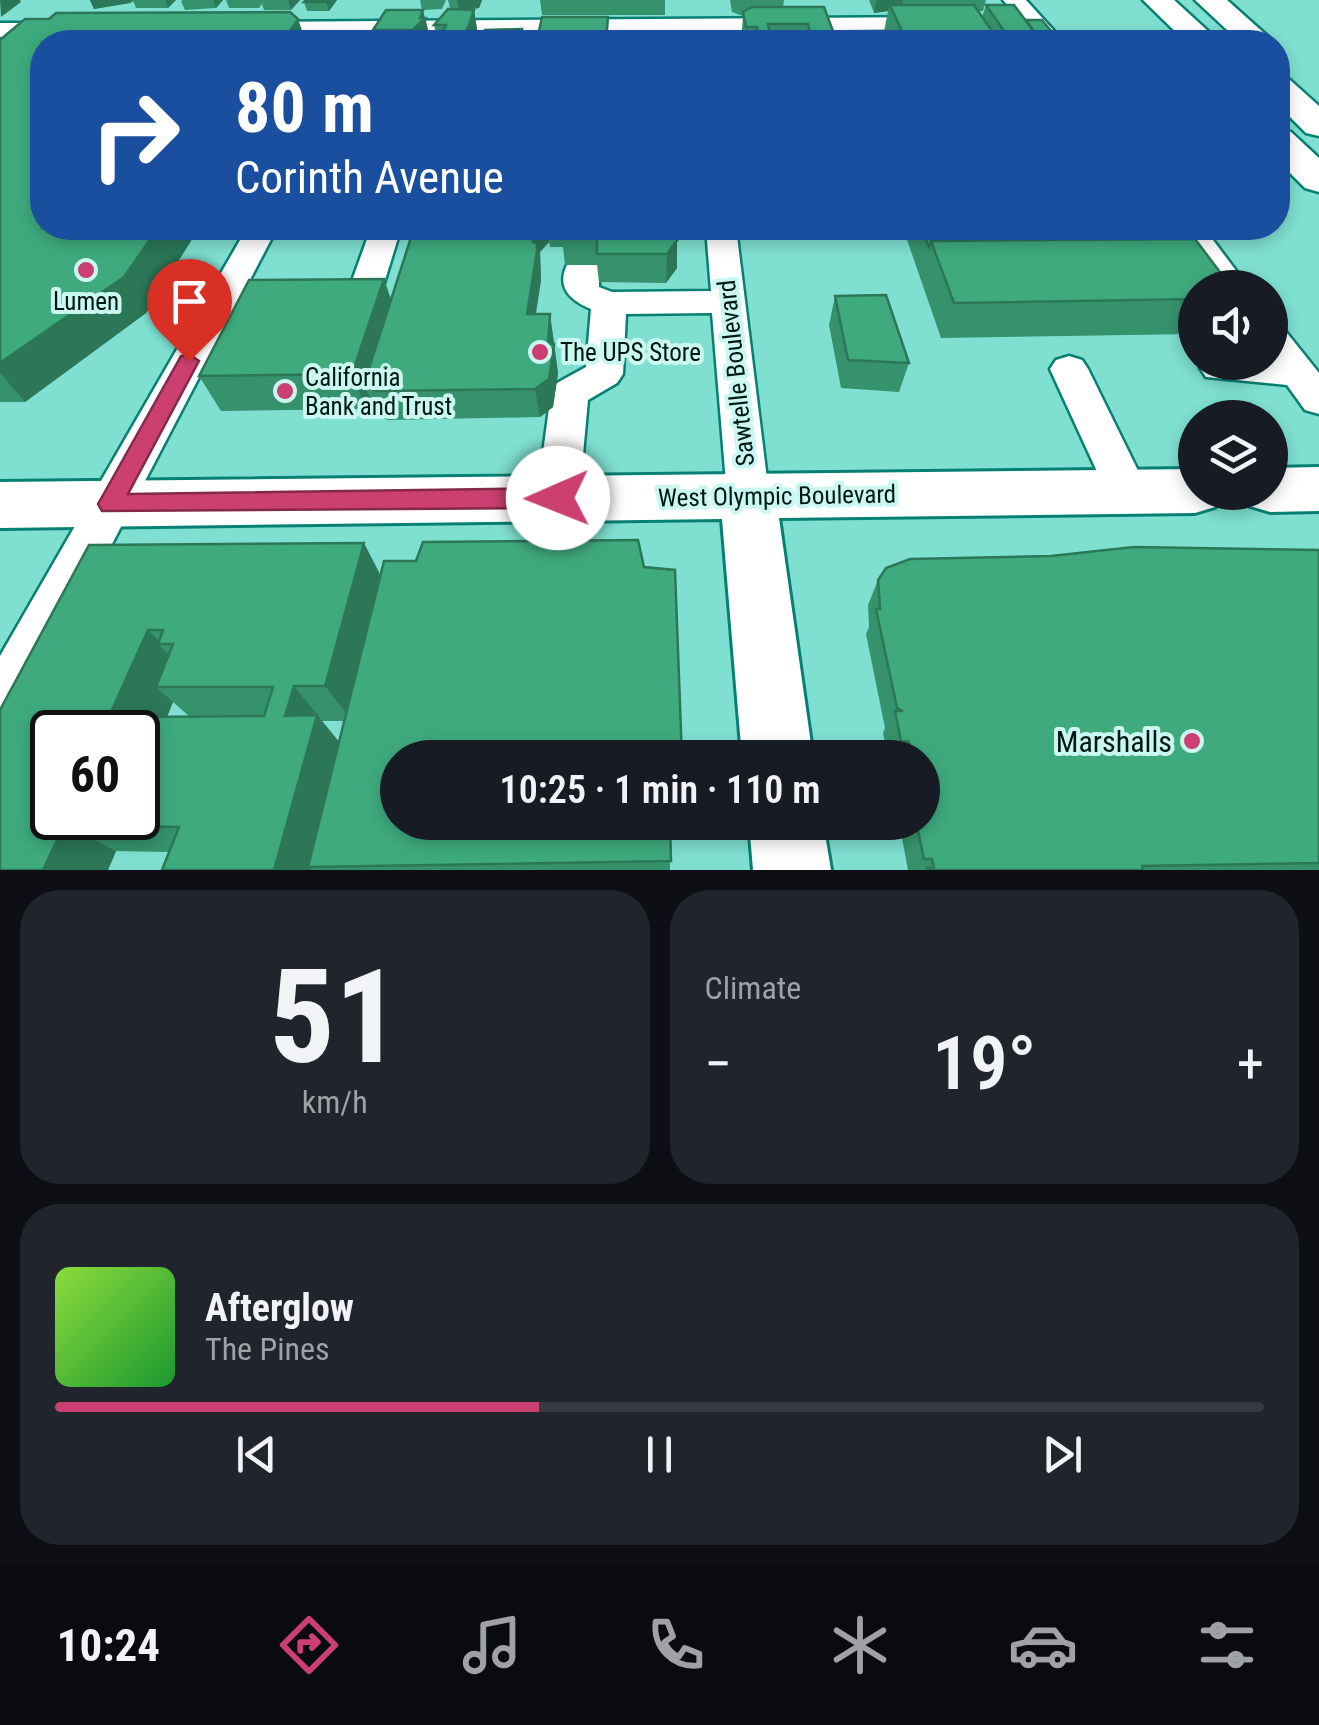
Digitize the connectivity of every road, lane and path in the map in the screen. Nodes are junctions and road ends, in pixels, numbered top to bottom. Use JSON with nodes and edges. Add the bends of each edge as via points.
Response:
{"nodes":[{"id":1,"x":698,"y":0,"type":"edge"},
{"id":2,"x":1014,"y":0,"type":"edge"},
{"id":3,"x":1135,"y":0,"type":"edge"},
{"id":4,"x":1157,"y":0,"type":"edge"},
{"id":5,"x":1181,"y":0,"type":"edge"},
{"id":6,"x":1209,"y":0,"type":"edge"},
{"id":7,"x":56,"y":9,"type":"edge"},
{"id":8,"x":954,"y":24,"type":"edge"},
{"id":9,"x":365,"y":27,"type":"edge"},
{"id":10,"x":218,"y":29,"type":"edge"},
{"id":11,"x":0,"y":30,"type":"edge"},
{"id":12,"x":32,"y":30,"type":"junction"},
{"id":13,"x":99,"y":30,"type":"edge"},
{"id":14,"x":491,"y":30,"type":"edge"},
{"id":15,"x":701,"y":30,"type":"edge"},
{"id":16,"x":889,"y":30,"type":"edge"},
{"id":17,"x":1033,"y":30,"type":"edge"},
{"id":18,"x":1166,"y":30,"type":"edge"},
{"id":19,"x":1191,"y":30,"type":"edge"},
{"id":20,"x":1215,"y":30,"type":"edge"},
{"id":21,"x":1244,"y":30,"type":"edge"},
{"id":22,"x":30,"y":32,"type":"edge"},
{"id":23,"x":0,"y":56,"type":"edge"},
{"id":24,"x":1299,"y":81,"type":"edge"},
{"id":25,"x":1290,"y":121,"type":"edge"},
{"id":26,"x":1319,"y":125,"type":"edge"},
{"id":27,"x":1319,"y":148,"type":"edge"},
{"id":28,"x":1290,"y":152,"type":"edge"},
{"id":29,"x":1319,"y":180,"type":"edge"},
{"id":30,"x":258,"y":240,"type":"edge"},
{"id":31,"x":382,"y":240,"type":"edge"},
{"id":32,"x":722,"y":240,"type":"edge"},
{"id":33,"x":1197,"y":240,"type":"edge"},
{"id":34,"x":583,"y":265,"type":"edge"},
{"id":35,"x":1220,"y":270,"type":"edge"},
{"id":36,"x":728,"y":302,"type":"junction"},
{"id":37,"x":608,"y":303,"type":"junction"},
{"id":38,"x":299,"y":304,"type":"edge"},
{"id":39,"x":1288,"y":360,"type":"edge"},
{"id":40,"x":1069,"y":369,"type":"dead end"},
{"id":41,"x":1279,"y":380,"type":"edge"},
{"id":42,"x":1308,"y":386,"type":"edge"},
{"id":43,"x":1319,"y":489,"type":"edge"},
{"id":44,"x":1288,"y":490,"type":"edge"},
{"id":45,"x":1127,"y":491,"type":"junction"},
{"id":46,"x":1178,"y":491,"type":"edge"},
{"id":47,"x":748,"y":496,"type":"junction"},
{"id":48,"x":558,"y":498,"type":"junction"},
{"id":49,"x":110,"y":504,"type":"junction"},
{"id":50,"x":0,"y":505,"type":"edge"},
{"id":51,"x":0,"y":706,"type":"edge"},
{"id":52,"x":776,"y":740,"type":"edge"},
{"id":53,"x":788,"y":840,"type":"edge"},
{"id":54,"x":792,"y":870,"type":"edge"}],
"edges":[{"from":1,"to":15,"type":"street"},
{"from":2,"to":17,"type":"street","via":[[1020,23]]},
{"from":3,"to":18,"type":"highway"},
{"from":4,"to":19,"type":"highway"},
{"from":5,"to":20,"type":"highway"},
{"from":6,"to":21,"type":"highway"},
{"from":7,"to":12,"type":"street"},
{"from":8,"to":16,"type":"street"},
{"from":9,"to":10,"type":"street"},
{"from":9,"to":14,"type":"street"},
{"from":11,"to":12,"type":"street"},
{"from":12,"to":13,"type":"street"},
{"from":22,"to":23,"type":"street"},
{"from":24,"to":26,"type":"highway"},
{"from":25,"to":27,"type":"highway"},
{"from":28,"to":29,"type":"highway"},
{"from":30,"to":49,"type":"street","via":[[235,305]]},
{"from":31,"to":38,"type":"street","via":[[360,303]]},
{"from":32,"to":36,"type":"street","name":"Sawtelle Boulevard"},
{"from":33,"to":35,"type":"street"},
{"from":34,"to":37,"type":"street","via":[[582,293]]},
{"from":36,"to":37,"type":"street"},
{"from":36,"to":47,"type":"street","name":"Sawtelle Boulevard"},
{"from":37,"to":48,"type":"street","via":[[604,374],[570,393]]},
{"from":39,"to":42,"type":"street"},
{"from":40,"to":45,"type":"street"},
{"from":41,"to":42,"type":"street"},
{"from":43,"to":44,"type":"main road"},
{"from":45,"to":46,"type":"main road","name":"West Olympic Boulevard"},
{"from":45,"to":47,"type":"main road","name":"West Olympic Boulevard"},
{"from":47,"to":48,"type":"main road","name":"West Olympic Boulevard"},
{"from":47,"to":52,"type":"main road","name":"Sawtelle Boulevard"},
{"from":48,"to":49,"type":"main road","name":"West Olympic Boulevard"},
{"from":49,"to":50,"type":"main road","name":"West Olympic Boulevard"},
{"from":49,"to":51,"type":"street"},
{"from":53,"to":54,"type":"main road"}]}
